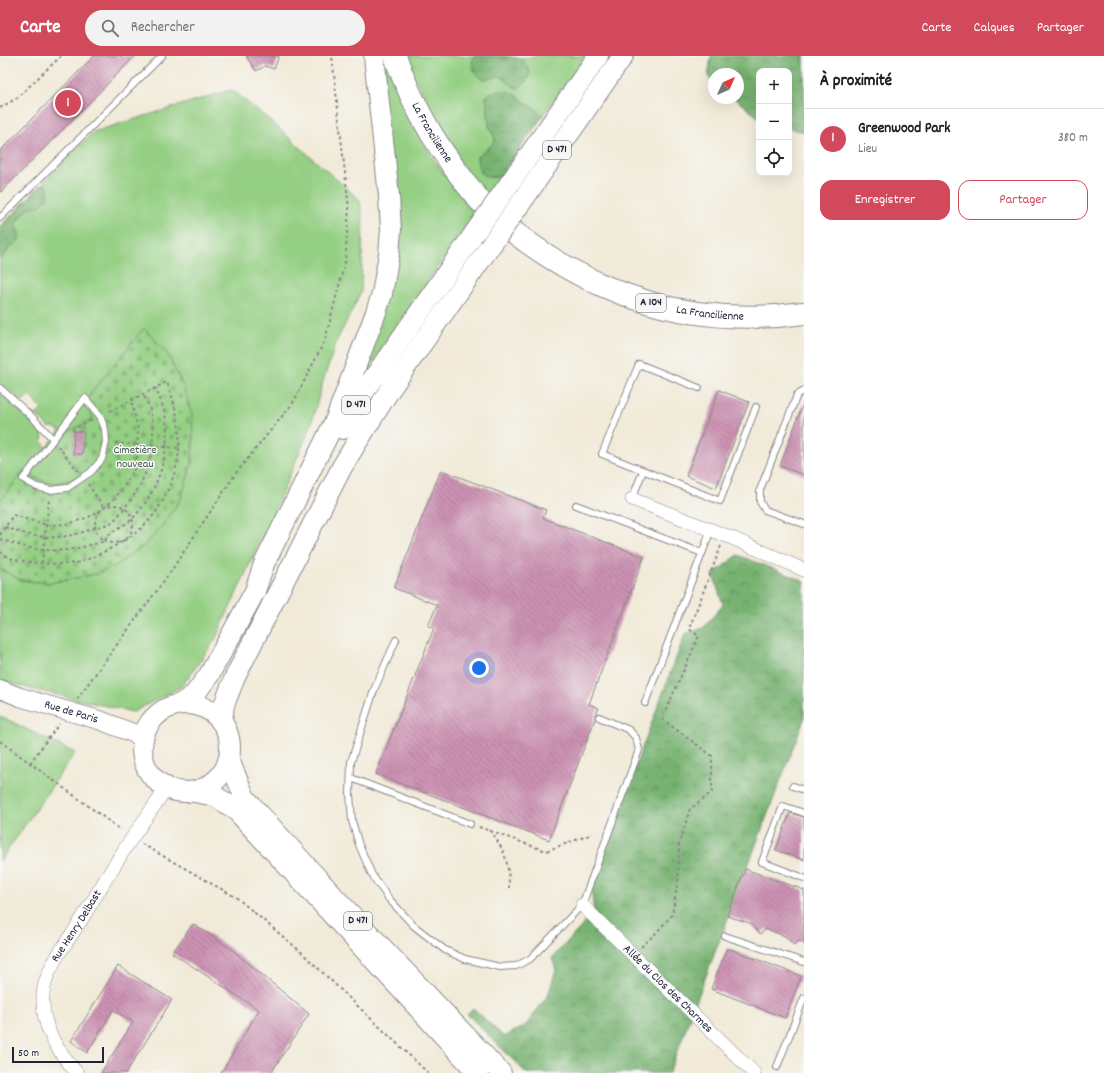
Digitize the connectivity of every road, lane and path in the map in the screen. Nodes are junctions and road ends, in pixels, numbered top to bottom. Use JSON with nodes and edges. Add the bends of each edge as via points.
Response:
{"nodes":[{"id":1,"x":61,"y":56,"type":"edge"},
{"id":2,"x":162,"y":56,"type":"edge"},
{"id":3,"x":332,"y":56,"type":"edge"},
{"id":4,"x":374,"y":56,"type":"edge"},
{"id":5,"x":395,"y":56,"type":"edge"},
{"id":6,"x":598,"y":56,"type":"edge"},
{"id":7,"x":623,"y":56,"type":"edge"},
{"id":8,"x":0,"y":108,"type":"edge"},
{"id":9,"x":480,"y":201,"type":"dead end"},
{"id":10,"x":0,"y":218,"type":"edge"},
{"id":11,"x":515,"y":233,"type":"dead end"},
{"id":12,"x":804,"y":313,"type":"edge"},
{"id":13,"x":0,"y":388,"type":"edge"},
{"id":14,"x":156,"y":388,"type":"junction"},
{"id":15,"x":699,"y":388,"type":"dead end"},
{"id":16,"x":804,"y":391,"type":"edge"},
{"id":17,"x":143,"y":394,"type":"junction"},
{"id":18,"x":132,"y":400,"type":"junction"},
{"id":19,"x":756,"y":407,"type":"dead end"},
{"id":20,"x":100,"y":416,"type":"junction"},
{"id":21,"x":53,"y":439,"type":"junction"},
{"id":22,"x":106,"y":442,"type":"junction"},
{"id":23,"x":137,"y":445,"type":"junction"},
{"id":24,"x":152,"y":446,"type":"junction"},
{"id":25,"x":166,"y":447,"type":"junction"},
{"id":26,"x":179,"y":448,"type":"junction"},
{"id":27,"x":643,"y":471,"type":"junction"},
{"id":28,"x":50,"y":490,"type":"junction"},
{"id":29,"x":632,"y":499,"type":"joint"},
{"id":30,"x":576,"y":505,"type":"dead end"},
{"id":31,"x":104,"y":508,"type":"junction"},
{"id":32,"x":124,"y":508,"type":"junction"},
{"id":33,"x":132,"y":519,"type":"junction"},
{"id":34,"x":804,"y":524,"type":"edge"},
{"id":35,"x":46,"y":525,"type":"junction"},
{"id":36,"x":5,"y":527,"type":"junction"},
{"id":37,"x":95,"y":528,"type":"junction"},
{"id":38,"x":711,"y":530,"type":"junction"},
{"id":39,"x":0,"y":535,"type":"edge"},
{"id":40,"x":725,"y":535,"type":"junction"},
{"id":41,"x":44,"y":538,"type":"junction"},
{"id":42,"x":0,"y":539,"type":"edge"},
{"id":43,"x":104,"y":540,"type":"junction"},
{"id":44,"x":124,"y":540,"type":"junction"},
{"id":45,"x":43,"y":551,"type":"junction"},
{"id":46,"x":0,"y":552,"type":"edge"},
{"id":47,"x":702,"y":553,"type":"junction"},
{"id":48,"x":42,"y":564,"type":"junction"},
{"id":49,"x":804,"y":570,"type":"edge"},
{"id":50,"x":254,"y":590,"type":"junction"},
{"id":51,"x":396,"y":640,"type":"dead end"},
{"id":52,"x":0,"y":689,"type":"edge"},
{"id":53,"x":645,"y":703,"type":"dead end"},
{"id":54,"x":180,"y":704,"type":"junction"},
{"id":55,"x":69,"y":711,"type":"junction"},
{"id":56,"x":600,"y":717,"type":"dead end"},
{"id":57,"x":222,"y":722,"type":"junction"},
{"id":58,"x":143,"y":737,"type":"junction"},
{"id":59,"x":0,"y":741,"type":"edge"},
{"id":60,"x":229,"y":760,"type":"junction"},
{"id":61,"x":30,"y":763,"type":"junction"},
{"id":62,"x":351,"y":778,"type":"junction"},
{"id":63,"x":793,"y":786,"type":"dead end"},
{"id":64,"x":166,"y":788,"type":"junction"},
{"id":65,"x":804,"y":790,"type":"edge"},
{"id":66,"x":195,"y":792,"type":"junction"},
{"id":67,"x":804,"y":813,"type":"edge"},
{"id":68,"x":470,"y":824,"type":"joint"},
{"id":69,"x":489,"y":830,"type":"junction"},
{"id":70,"x":592,"y":834,"type":"dead end"},
{"id":71,"x":132,"y":838,"type":"junction"},
{"id":72,"x":804,"y":878,"type":"edge"},
{"id":73,"x":509,"y":888,"type":"dead end"},
{"id":74,"x":582,"y":905,"type":"junction"},
{"id":75,"x":725,"y":936,"type":"dead end"},
{"id":76,"x":632,"y":954,"type":"junction"},
{"id":77,"x":804,"y":962,"type":"edge"},
{"id":78,"x":804,"y":998,"type":"edge"},
{"id":79,"x":777,"y":1067,"type":"dead end"},
{"id":80,"x":77,"y":1073,"type":"edge"},
{"id":81,"x":428,"y":1073,"type":"edge"},
{"id":82,"x":478,"y":1073,"type":"edge"},
{"id":83,"x":501,"y":1073,"type":"edge"},
{"id":84,"x":754,"y":1073,"type":"edge"}],
"edges":[{"from":1,"to":8,"type":"path","via":[[17,98]]},
{"from":2,"to":10,"type":"lane"},
{"from":3,"to":55,"type":"path","via":[[349,209],[345,262],[324,340],[293,403],[236,473],[169,574]]},
{"from":4,"to":50,"type":"main road","via":[[391,230],[390,254],[382,294],[335,421],[264,564]]},
{"from":5,"to":9,"type":"highway","name":"La Francilienne","via":[[410,95],[434,140]]},
{"from":6,"to":50,"type":"main road","number":"D 471","bridge":true,"via":[[361,396],[269,569]]},
{"from":7,"to":57,"type":"main road","number":"D 471","bridge":true,"via":[[366,426],[342,467],[235,678],[224,705]]},
{"from":11,"to":12,"type":"highway","name":"La Francilienne","number":"A 104","via":[[585,277],[628,296],[657,305],[730,316]]},
{"from":13,"to":21,"type":"lane"},
{"from":14,"to":17,"type":"path"},
{"from":14,"to":25,"type":"path","via":[[166,419]]},
{"from":14,"to":26,"type":"path","via":[[167,382],[175,404]]},
{"from":15,"to":27,"type":"lane","via":[[639,364],[602,454]]},
{"from":16,"to":34,"type":"lane","via":[[797,395],[760,490],[760,502],[765,510]]},
{"from":17,"to":18,"type":"path"},
{"from":17,"to":24,"type":"path","via":[[151,414]]},
{"from":18,"to":20,"type":"path"},
{"from":18,"to":23,"type":"path","via":[[138,429]]},
{"from":19,"to":27,"type":"lane","via":[[720,501]]},
{"from":20,"to":21,"type":"path"},
{"from":20,"to":21,"type":"lane","via":[[85,398]]},
{"from":20,"to":22,"type":"lane"},
{"from":21,"to":28,"type":"lane","via":[[23,479],[37,487]]},
{"from":22,"to":23,"type":"path"},
{"from":22,"to":28,"type":"lane","via":[[102,460],[91,472],[67,488]]},
{"from":23,"to":24,"type":"path"},
{"from":23,"to":31,"type":"path","via":[[133,471],[115,498]]},
{"from":24,"to":25,"type":"path"},
{"from":24,"to":32,"type":"path","via":[[142,481]]},
{"from":25,"to":26,"type":"path"},
{"from":25,"to":33,"type":"path","via":[[161,470],[153,488]]},
{"from":26,"to":44,"type":"path","via":[[175,471],[156,512],[142,528]]},
{"from":27,"to":29,"type":"lane"},
{"from":28,"to":35,"type":"path"},
{"from":29,"to":38,"type":"street"},
{"from":30,"to":47,"type":"lane"},
{"from":31,"to":32,"type":"path","via":[[114,505]]},
{"from":31,"to":35,"type":"path","via":[[90,517],[68,524]]},
{"from":31,"to":37,"type":"path","via":[[96,516]]},
{"from":32,"to":33,"type":"path"},
{"from":32,"to":37,"type":"path","via":[[112,522]]},
{"from":33,"to":43,"type":"path"},
{"from":33,"to":44,"type":"path","via":[[132,531]]},
{"from":35,"to":36,"type":"path","via":[[13,515]]},
{"from":35,"to":41,"type":"path"},
{"from":36,"to":39,"type":"path"},
{"from":36,"to":41,"type":"path"},
{"from":37,"to":41,"type":"path","via":[[78,534]]},
{"from":37,"to":43,"type":"path"},
{"from":38,"to":40,"type":"street"},
{"from":38,"to":47,"type":"lane"},
{"from":40,"to":49,"type":"street"},
{"from":40,"to":76,"type":"path","via":[[689,629],[699,636],[662,720],[712,756],[712,792],[690,809],[679,844],[678,882],[672,915]]},
{"from":41,"to":45,"type":"path"},
{"from":42,"to":45,"type":"path"},
{"from":43,"to":44,"type":"path","via":[[114,543]]},
{"from":43,"to":45,"type":"path","via":[[84,547]]},
{"from":44,"to":48,"type":"path","via":[[78,562]]},
{"from":45,"to":48,"type":"path"},
{"from":46,"to":48,"type":"path","via":[[15,560]]},
{"from":47,"to":53,"type":"lane"},
{"from":50,"to":54,"type":"main road","number":"D 471","via":[[209,675],[194,695]]},
{"from":51,"to":62,"type":"lane","via":[[374,690],[351,762]]},
{"from":52,"to":55,"type":"street","name":"Rue de Paris"},
{"from":54,"to":57,"type":"main road","via":[[203,707],[214,713]]},
{"from":54,"to":58,"type":"main road","via":[[159,712]]},
{"from":55,"to":58,"type":"street","name":"Rue de Paris"},
{"from":55,"to":61,"type":"path"},
{"from":56,"to":74,"type":"lane","via":[[629,730],[636,738],[639,750]]},
{"from":57,"to":60,"type":"main road","via":[[230,740]]},
{"from":58,"to":64,"type":"main road","via":[[142,752],[146,767],[154,779]]},
{"from":59,"to":61,"type":"path"},
{"from":60,"to":66,"type":"main road","via":[[217,780]]},
{"from":60,"to":83,"type":"main road","number":"D 471","via":[[250,804]]},
{"from":61,"to":71,"type":"path"},
{"from":62,"to":68,"type":"lane"},
{"from":62,"to":74,"type":"lane","via":[[352,821],[372,875],[389,899],[414,926],[445,950],[465,959],[500,967],[516,966],[530,959]]},
{"from":63,"to":65,"type":"lane"},
{"from":64,"to":66,"type":"main road"},
{"from":64,"to":71,"type":"street","name":"Rue Henry Delbast"},
{"from":66,"to":82,"type":"main road","number":"D 471","via":[[216,796],[235,809]]},
{"from":67,"to":72,"type":"lane","via":[[783,806],[762,862]]},
{"from":68,"to":69,"type":"path"},
{"from":69,"to":70,"type":"path","via":[[546,851]]},
{"from":69,"to":73,"type":"path","via":[[506,856]]},
{"from":71,"to":80,"type":"street","name":"Rue Henry Delbast","via":[[56,959],[46,981],[43,1010],[46,1024],[59,1051]]},
{"from":71,"to":81,"type":"path","via":[[237,898],[300,951]]},
{"from":74,"to":76,"type":"street","name":"Allée du Clos des Charmes"},
{"from":75,"to":77,"type":"lane"},
{"from":76,"to":84,"type":"street","name":"Allée du Clos des Charmes"},
{"from":78,"to":79,"type":"lane"}]}
